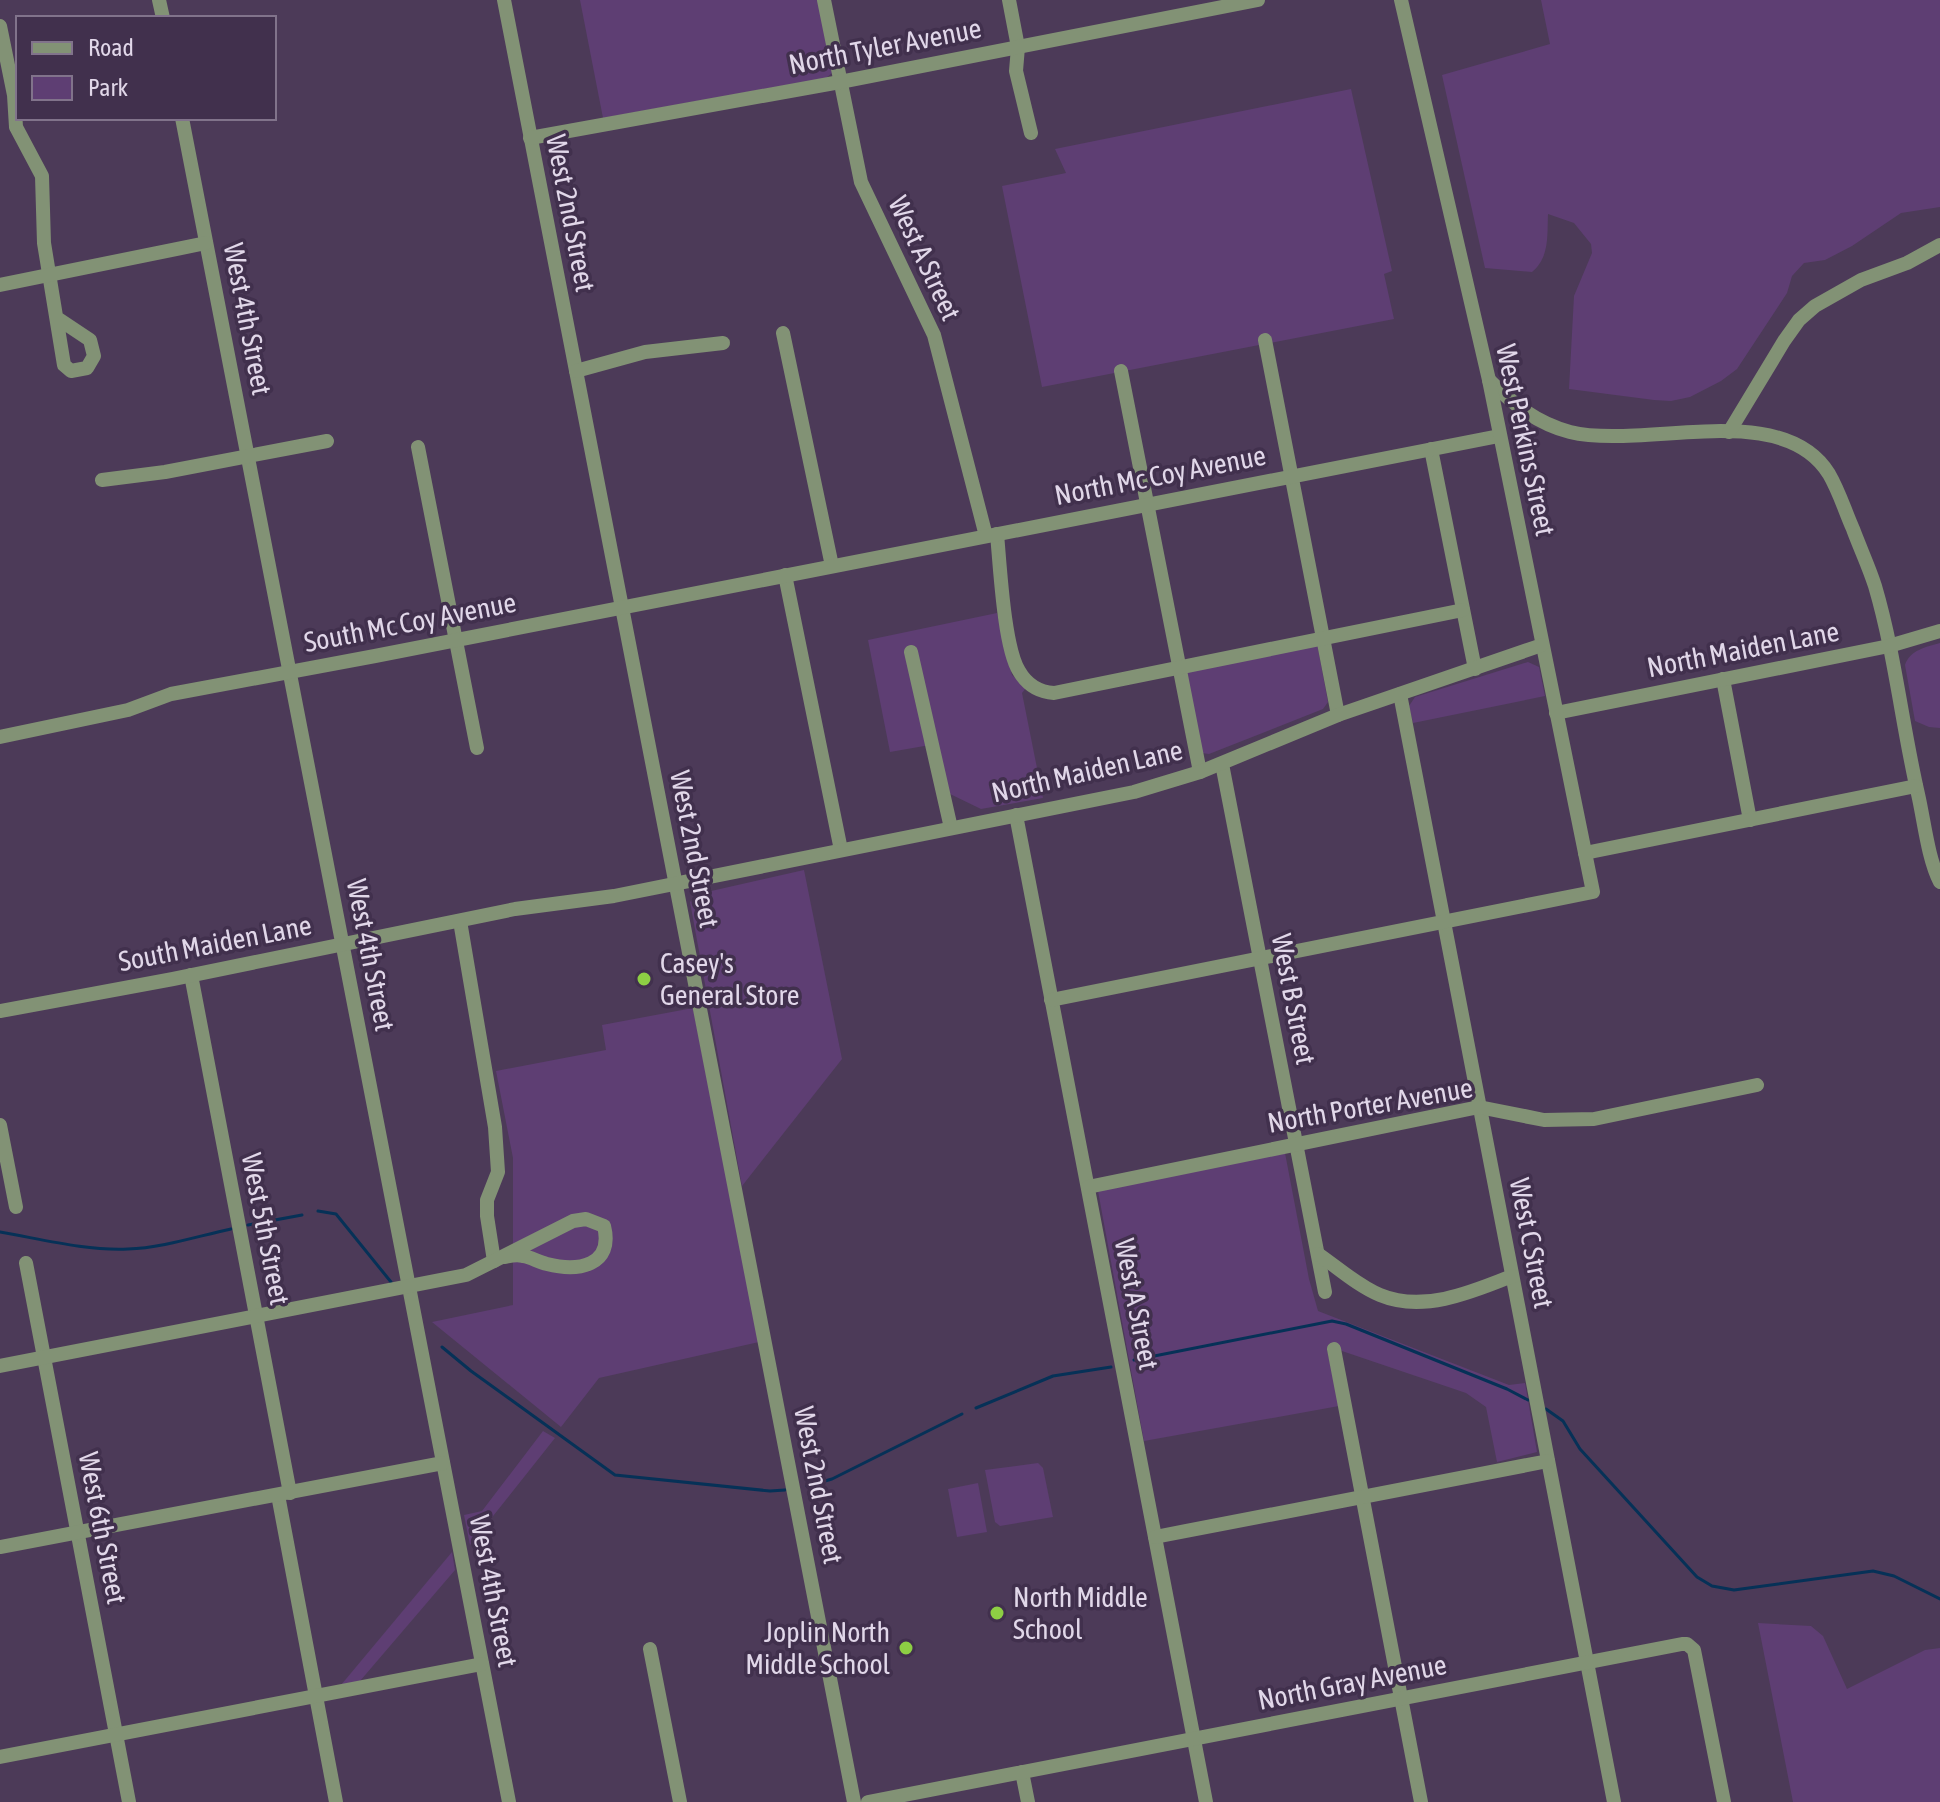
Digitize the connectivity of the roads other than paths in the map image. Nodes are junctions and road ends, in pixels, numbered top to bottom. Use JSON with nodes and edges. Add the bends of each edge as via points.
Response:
{"nodes":[{"id":1,"x":504,"y":0,"type":"edge"},
{"id":2,"x":824,"y":0,"type":"edge"},
{"id":3,"x":1009,"y":0,"type":"edge"},
{"id":4,"x":1258,"y":0,"type":"edge"},
{"id":5,"x":1401,"y":0,"type":"edge"},
{"id":6,"x":0,"y":26,"type":"edge"},
{"id":7,"x":1018,"y":47,"type":"junction"},
{"id":8,"x":9,"y":72,"type":"edge"},
{"id":9,"x":840,"y":82,"type":"junction"},
{"id":10,"x":182,"y":120,"type":"edge"},
{"id":11,"x":1031,"y":133,"type":"dead end"},
{"id":12,"x":530,"y":138,"type":"junction"},
{"id":13,"x":206,"y":243,"type":"junction"},
{"id":14,"x":1940,"y":245,"type":"edge"},
{"id":15,"x":49,"y":274,"type":"junction"},
{"id":16,"x":0,"y":285,"type":"edge"},
{"id":17,"x":57,"y":318,"type":"dead end"},
{"id":18,"x":783,"y":333,"type":"dead end"},
{"id":19,"x":1265,"y":340,"type":"dead end"},
{"id":20,"x":723,"y":343,"type":"dead end"},
{"id":21,"x":576,"y":371,"type":"junction"},
{"id":22,"x":1121,"y":371,"type":"dead end"},
{"id":23,"x":1489,"y":380,"type":"junction"},
{"id":24,"x":1729,"y":432,"type":"junction"},
{"id":25,"x":1499,"y":436,"type":"junction"},
{"id":26,"x":327,"y":441,"type":"dead end"},
{"id":27,"x":418,"y":447,"type":"dead end"},
{"id":28,"x":1431,"y":449,"type":"junction"},
{"id":29,"x":248,"y":457,"type":"junction"},
{"id":30,"x":1291,"y":476,"type":"junction"},
{"id":31,"x":102,"y":480,"type":"dead end"},
{"id":32,"x":1147,"y":505,"type":"junction"},
{"id":33,"x":992,"y":535,"type":"junction"},
{"id":34,"x":832,"y":566,"type":"junction"},
{"id":35,"x":785,"y":575,"type":"junction"},
{"id":36,"x":622,"y":608,"type":"junction"},
{"id":37,"x":1463,"y":610,"type":"junction"},
{"id":38,"x":1940,"y":631,"type":"edge"},
{"id":39,"x":1323,"y":639,"type":"junction"},
{"id":40,"x":456,"y":640,"type":"junction"},
{"id":41,"x":1542,"y":645,"type":"junction"},
{"id":42,"x":1889,"y":646,"type":"junction"},
{"id":43,"x":911,"y":652,"type":"dead end"},
{"id":44,"x":1179,"y":668,"type":"junction"},
{"id":45,"x":1475,"y":669,"type":"junction"},
{"id":46,"x":289,"y":671,"type":"junction"},
{"id":47,"x":1723,"y":679,"type":"junction"},
{"id":48,"x":1400,"y":694,"type":"junction"},
{"id":49,"x":1556,"y":713,"type":"junction"},
{"id":50,"x":1338,"y":715,"type":"junction"},
{"id":51,"x":0,"y":737,"type":"edge"},
{"id":52,"x":477,"y":748,"type":"dead end"},
{"id":53,"x":1222,"y":764,"type":"junction"},
{"id":54,"x":1200,"y":772,"type":"junction"},
{"id":55,"x":1916,"y":786,"type":"junction"},
{"id":56,"x":1016,"y":815,"type":"junction"},
{"id":57,"x":1750,"y":820,"type":"junction"},
{"id":58,"x":951,"y":828,"type":"junction"},
{"id":59,"x":841,"y":850,"type":"junction"},
{"id":60,"x":1585,"y":853,"type":"junction"},
{"id":61,"x":1940,"y":882,"type":"edge"},
{"id":62,"x":675,"y":883,"type":"junction"},
{"id":63,"x":460,"y":921,"type":"junction"},
{"id":64,"x":1444,"y":923,"type":"junction"},
{"id":65,"x":342,"y":945,"type":"junction"},
{"id":66,"x":1260,"y":959,"type":"junction"},
{"id":67,"x":191,"y":975,"type":"junction"},
{"id":68,"x":1051,"y":1000,"type":"junction"},
{"id":69,"x":0,"y":1011,"type":"edge"},
{"id":70,"x":1757,"y":1085,"type":"dead end"},
{"id":71,"x":1479,"y":1107,"type":"junction"},
{"id":72,"x":0,"y":1125,"type":"edge"},
{"id":73,"x":1296,"y":1145,"type":"junction"},
{"id":74,"x":1088,"y":1187,"type":"junction"},
{"id":75,"x":16,"y":1207,"type":"dead end"},
{"id":76,"x":1318,"y":1254,"type":"junction"},
{"id":77,"x":499,"y":1259,"type":"junction"},
{"id":78,"x":26,"y":1263,"type":"dead end"},
{"id":79,"x":1512,"y":1276,"type":"junction"},
{"id":80,"x":409,"y":1287,"type":"junction"},
{"id":81,"x":1325,"y":1292,"type":"dead end"},
{"id":82,"x":257,"y":1318,"type":"junction"},
{"id":83,"x":1334,"y":1349,"type":"dead end"},
{"id":84,"x":43,"y":1357,"type":"junction"},
{"id":85,"x":0,"y":1366,"type":"edge"},
{"id":86,"x":1548,"y":1461,"type":"junction"},
{"id":87,"x":443,"y":1463,"type":"junction"},
{"id":88,"x":284,"y":1494,"type":"junction"},
{"id":89,"x":1362,"y":1496,"type":"junction"},
{"id":90,"x":78,"y":1532,"type":"junction"},
{"id":91,"x":1155,"y":1537,"type":"junction"},
{"id":92,"x":0,"y":1547,"type":"edge"},
{"id":93,"x":650,"y":1649,"type":"dead end"},
{"id":94,"x":1587,"y":1663,"type":"junction"},
{"id":95,"x":482,"y":1664,"type":"junction"},
{"id":96,"x":317,"y":1697,"type":"junction"},
{"id":97,"x":1401,"y":1699,"type":"junction"},
{"id":98,"x":116,"y":1735,"type":"junction"},
{"id":99,"x":1194,"y":1739,"type":"junction"},
{"id":100,"x":0,"y":1757,"type":"edge"},
{"id":101,"x":1022,"y":1772,"type":"junction"},
{"id":102,"x":129,"y":1802,"type":"edge"},
{"id":103,"x":336,"y":1802,"type":"edge"},
{"id":104,"x":509,"y":1802,"type":"edge"},
{"id":105,"x":680,"y":1802,"type":"edge"},
{"id":106,"x":854,"y":1802,"type":"edge"},
{"id":107,"x":868,"y":1802,"type":"edge"},
{"id":108,"x":1028,"y":1802,"type":"edge"},
{"id":109,"x":1206,"y":1802,"type":"edge"},
{"id":110,"x":1421,"y":1802,"type":"edge"},
{"id":111,"x":1614,"y":1802,"type":"edge"},
{"id":112,"x":1724,"y":1802,"type":"edge"}],
"edges":[{"from":1,"to":12,"type":"street","name":"West 2nd Street"},
{"from":2,"to":9,"type":"street","name":"West A Street"},
{"from":3,"to":7,"type":"street"},
{"from":4,"to":7,"type":"street","name":"North Tyler Avenue"},
{"from":5,"to":23,"type":"street","name":"West Perkins Street"},
{"from":6,"to":8,"type":"street"},
{"from":7,"to":9,"type":"street","name":"North Tyler Avenue"},
{"from":7,"to":11,"type":"street","via":[[1016,71]]},
{"from":8,"to":15,"type":"street","via":[[16,127],[42,176]]},
{"from":9,"to":12,"type":"street","name":"North Tyler Avenue"},
{"from":9,"to":33,"type":"street","name":"West A Street","via":[[861,182],[934,335]]},
{"from":10,"to":13,"type":"street","name":"West 4th Street"},
{"from":12,"to":21,"type":"street","name":"West 2nd Street"},
{"from":13,"to":15,"type":"street"},
{"from":13,"to":29,"type":"street","name":"West 4th Street"},
{"from":14,"to":24,"type":"street","via":[[1861,280],[1799,320]]},
{"from":15,"to":16,"type":"street"},
{"from":15,"to":17,"type":"street"},
{"from":18,"to":34,"type":"street"},
{"from":19,"to":30,"type":"street"},
{"from":20,"to":21,"type":"street","via":[[645,352]]},
{"from":21,"to":36,"type":"street","name":"West 2nd Street"},
{"from":22,"to":32,"type":"street"},
{"from":23,"to":24,"type":"street","via":[[1529,415],[1568,431]]},
{"from":23,"to":25,"type":"street","name":"West Perkins Street"},
{"from":24,"to":42,"type":"street","via":[[1790,441],[1816,457],[1829,473],[1874,583]]},
{"from":25,"to":28,"type":"street","name":"North Mc Coy Avenue"},
{"from":25,"to":41,"type":"street","name":"West Perkins Street"},
{"from":26,"to":29,"type":"street"},
{"from":27,"to":40,"type":"street"},
{"from":28,"to":30,"type":"street","name":"North Mc Coy Avenue"},
{"from":28,"to":37,"type":"street"},
{"from":29,"to":31,"type":"street"},
{"from":29,"to":46,"type":"street","name":"West 4th Street"},
{"from":30,"to":32,"type":"street","name":"North Mc Coy Avenue"},
{"from":30,"to":39,"type":"street"},
{"from":32,"to":33,"type":"street","name":"North Mc Coy Avenue"},
{"from":32,"to":44,"type":"street"},
{"from":33,"to":34,"type":"street","name":"North Mc Coy Avenue"},
{"from":33,"to":44,"type":"street","name":"West A Street","via":[[1015,662],[1035,689],[1054,693]]},
{"from":34,"to":35,"type":"street","name":"South Mc Coy Avenue"},
{"from":35,"to":36,"type":"street","name":"South Mc Coy Avenue"},
{"from":35,"to":59,"type":"street"},
{"from":36,"to":40,"type":"street","name":"South Mc Coy Avenue"},
{"from":36,"to":62,"type":"street","name":"West 2nd Street"},
{"from":37,"to":39,"type":"street"},
{"from":37,"to":45,"type":"street"},
{"from":38,"to":42,"type":"street","name":"North Maiden Lane"},
{"from":39,"to":44,"type":"street"},
{"from":39,"to":50,"type":"street"},
{"from":40,"to":46,"type":"street","name":"South Mc Coy Avenue"},
{"from":40,"to":52,"type":"street"},
{"from":41,"to":45,"type":"street","name":"North Maiden Lane"},
{"from":41,"to":49,"type":"street","name":"West Perkins Street"},
{"from":42,"to":47,"type":"street","name":"North Maiden Lane"},
{"from":42,"to":55,"type":"street"},
{"from":43,"to":58,"type":"street"},
{"from":44,"to":54,"type":"street"},
{"from":45,"to":48,"type":"street","name":"North Maiden Lane"},
{"from":46,"to":51,"type":"street","name":"South Mc Coy Avenue"},
{"from":46,"to":65,"type":"street","name":"West 4th Street"},
{"from":47,"to":49,"type":"street","name":"North Maiden Lane"},
{"from":47,"to":57,"type":"street"},
{"from":48,"to":50,"type":"street","name":"North Maiden Lane"},
{"from":48,"to":64,"type":"street","name":"West C Street"},
{"from":49,"to":60,"type":"street","name":"West Perkins Street"},
{"from":50,"to":53,"type":"street","name":"North Maiden Lane"},
{"from":53,"to":54,"type":"street","name":"North Maiden Lane"},
{"from":53,"to":66,"type":"street","name":"West B Street"},
{"from":54,"to":56,"type":"street","name":"North Maiden Lane","via":[[1134,792]]},
{"from":55,"to":57,"type":"street"},
{"from":55,"to":61,"type":"street"},
{"from":56,"to":58,"type":"street","name":"North Maiden Lane"},
{"from":56,"to":68,"type":"street","name":"West A Street"},
{"from":57,"to":60,"type":"street"},
{"from":58,"to":59,"type":"street","name":"North Maiden Lane"},
{"from":59,"to":62,"type":"street","name":"North Maiden Lane"},
{"from":60,"to":64,"type":"street","name":"West Perkins Street","via":[[1593,892]]},
{"from":62,"to":63,"type":"street","name":"South Maiden Lane"},
{"from":62,"to":106,"type":"street","name":"West 2nd Street"},
{"from":63,"to":65,"type":"street","name":"South Maiden Lane"},
{"from":63,"to":77,"type":"street","via":[[495,1127],[498,1172],[487,1200],[488,1230]]},
{"from":64,"to":66,"type":"street"},
{"from":64,"to":71,"type":"street","name":"West C Street"},
{"from":65,"to":67,"type":"street","name":"South Maiden Lane"},
{"from":65,"to":80,"type":"street","name":"West 4th Street"},
{"from":66,"to":68,"type":"street"},
{"from":66,"to":73,"type":"street","name":"West B Street"},
{"from":67,"to":69,"type":"street","name":"South Maiden Lane"},
{"from":67,"to":82,"type":"street","name":"West 5th Street"},
{"from":68,"to":74,"type":"street","name":"West A Street"},
{"from":70,"to":71,"type":"street","name":"North Porter Avenue","via":[[1594,1119],[1544,1120]]},
{"from":71,"to":73,"type":"street","name":"North Porter Avenue"},
{"from":71,"to":79,"type":"street","name":"West C Street"},
{"from":72,"to":75,"type":"street"},
{"from":73,"to":74,"type":"street","name":"North Porter Avenue"},
{"from":73,"to":76,"type":"street","name":"West B Street"},
{"from":74,"to":91,"type":"street","name":"West A Street"},
{"from":76,"to":79,"type":"street","via":[[1373,1292],[1395,1300],[1443,1299]]},
{"from":76,"to":81,"type":"street","name":"West B Street"},
{"from":77,"to":77,"type":"street","via":[[573,1221],[586,1219],[604,1226],[607,1235],[602,1255],[584,1266],[551,1265],[525,1256]]},
{"from":77,"to":80,"type":"street","via":[[466,1275]]},
{"from":78,"to":84,"type":"street","name":"West 6th Street"},
{"from":79,"to":86,"type":"street","name":"West C Street"},
{"from":80,"to":82,"type":"street"},
{"from":80,"to":87,"type":"street","name":"West 4th Street"},
{"from":82,"to":84,"type":"street"},
{"from":82,"to":88,"type":"street","name":"West 5th Street"},
{"from":83,"to":89,"type":"street"},
{"from":84,"to":85,"type":"street"},
{"from":84,"to":90,"type":"street","name":"West 6th Street"},
{"from":86,"to":89,"type":"street"},
{"from":86,"to":94,"type":"street","name":"West C Street"},
{"from":87,"to":88,"type":"street"},
{"from":87,"to":95,"type":"street","name":"West 4th Street"},
{"from":88,"to":90,"type":"street"},
{"from":88,"to":96,"type":"street","name":"West 5th Street"},
{"from":89,"to":91,"type":"street"},
{"from":89,"to":97,"type":"street"},
{"from":90,"to":92,"type":"street"},
{"from":90,"to":98,"type":"street","name":"West 6th Street"},
{"from":91,"to":99,"type":"street","name":"West A Street"},
{"from":93,"to":105,"type":"street"},
{"from":94,"to":97,"type":"street","name":"North Gray Avenue"},
{"from":94,"to":111,"type":"street","name":"West C Street"},
{"from":94,"to":112,"type":"street","name":"North Gray Avenue","via":[[1691,1646]]},
{"from":95,"to":96,"type":"street"},
{"from":95,"to":104,"type":"street","name":"West 4th Street"},
{"from":96,"to":98,"type":"street"},
{"from":96,"to":103,"type":"street","name":"West 5th Street"},
{"from":97,"to":99,"type":"street","name":"North Gray Avenue"},
{"from":97,"to":110,"type":"street"},
{"from":98,"to":100,"type":"street"},
{"from":98,"to":102,"type":"street","name":"West 6th Street"},
{"from":99,"to":101,"type":"street","name":"North Gray Avenue"},
{"from":99,"to":109,"type":"street","name":"West A Street"},
{"from":101,"to":107,"type":"street","name":"North Gray Avenue"},
{"from":101,"to":108,"type":"street"}]}
